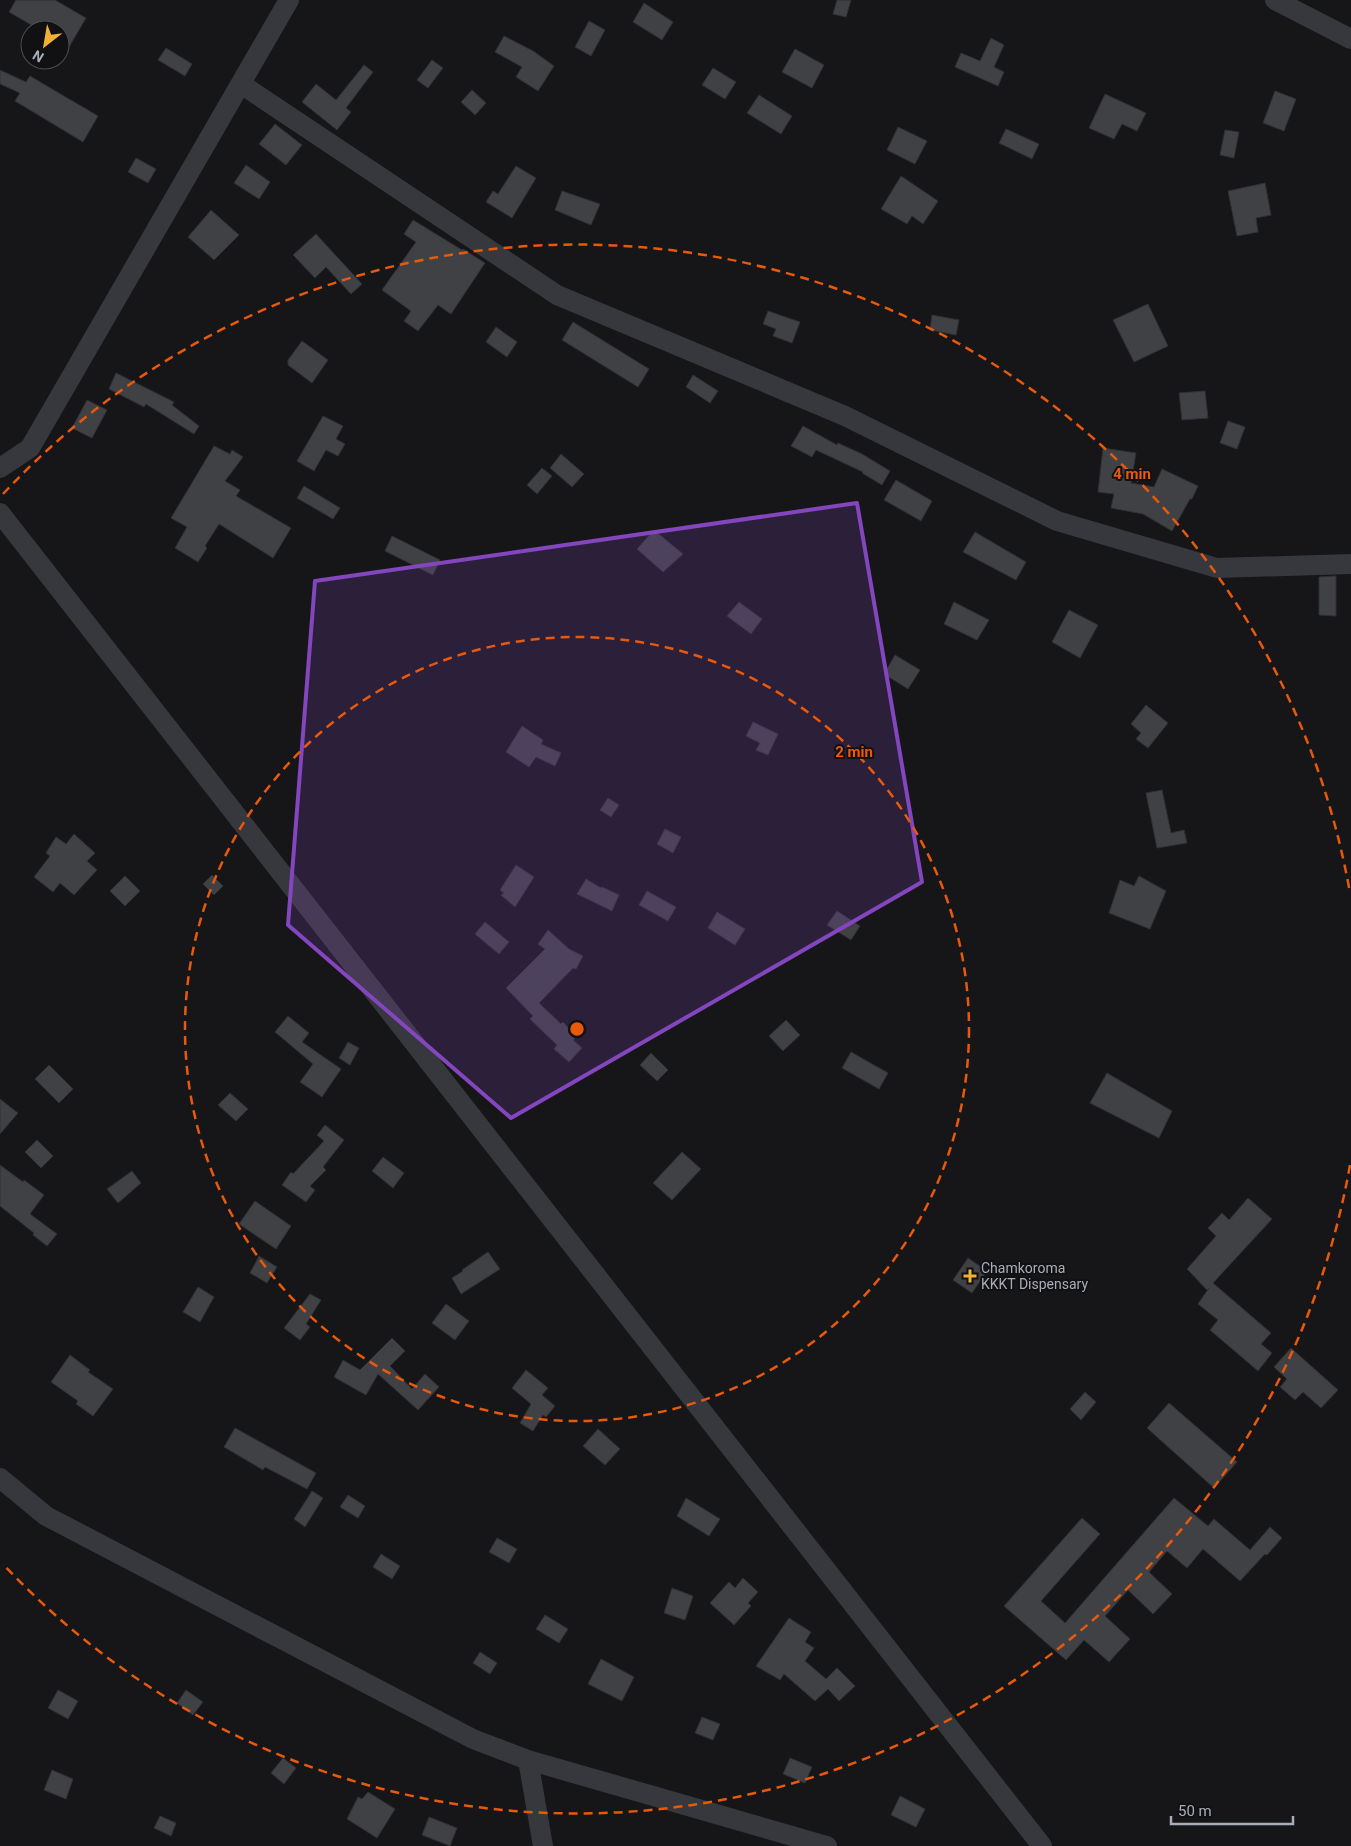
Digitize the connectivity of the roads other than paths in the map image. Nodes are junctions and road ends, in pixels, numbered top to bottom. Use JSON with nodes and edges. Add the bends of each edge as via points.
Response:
{"nodes":[{"id":1,"x":289,"y":0,"type":"edge"},
{"id":2,"x":1275,"y":0,"type":"edge"},
{"id":3,"x":1351,"y":38,"type":"edge"},
{"id":4,"x":241,"y":84,"type":"junction"},
{"id":5,"x":0,"y":468,"type":"edge"},
{"id":6,"x":0,"y":513,"type":"edge"},
{"id":7,"x":1351,"y":564,"type":"edge"},
{"id":8,"x":0,"y":1478,"type":"edge"},
{"id":9,"x":528,"y":1760,"type":"junction"},
{"id":10,"x":543,"y":1846,"type":"edge"},
{"id":11,"x":828,"y":1846,"type":"edge"},
{"id":12,"x":1042,"y":1846,"type":"edge"}],
"edges":[{"from":1,"to":4,"type":"street"},
{"from":2,"to":3,"type":"street"},
{"from":4,"to":5,"type":"street","via":[[30,448]]},
{"from":4,"to":7,"type":"street","via":[[557,295],[846,416],[1057,520],[1217,568]]},
{"from":6,"to":12,"type":"street"},
{"from":8,"to":9,"type":"street","via":[[46,1516],[473,1739]]},
{"from":9,"to":10,"type":"street"},
{"from":9,"to":11,"type":"street"}]}
